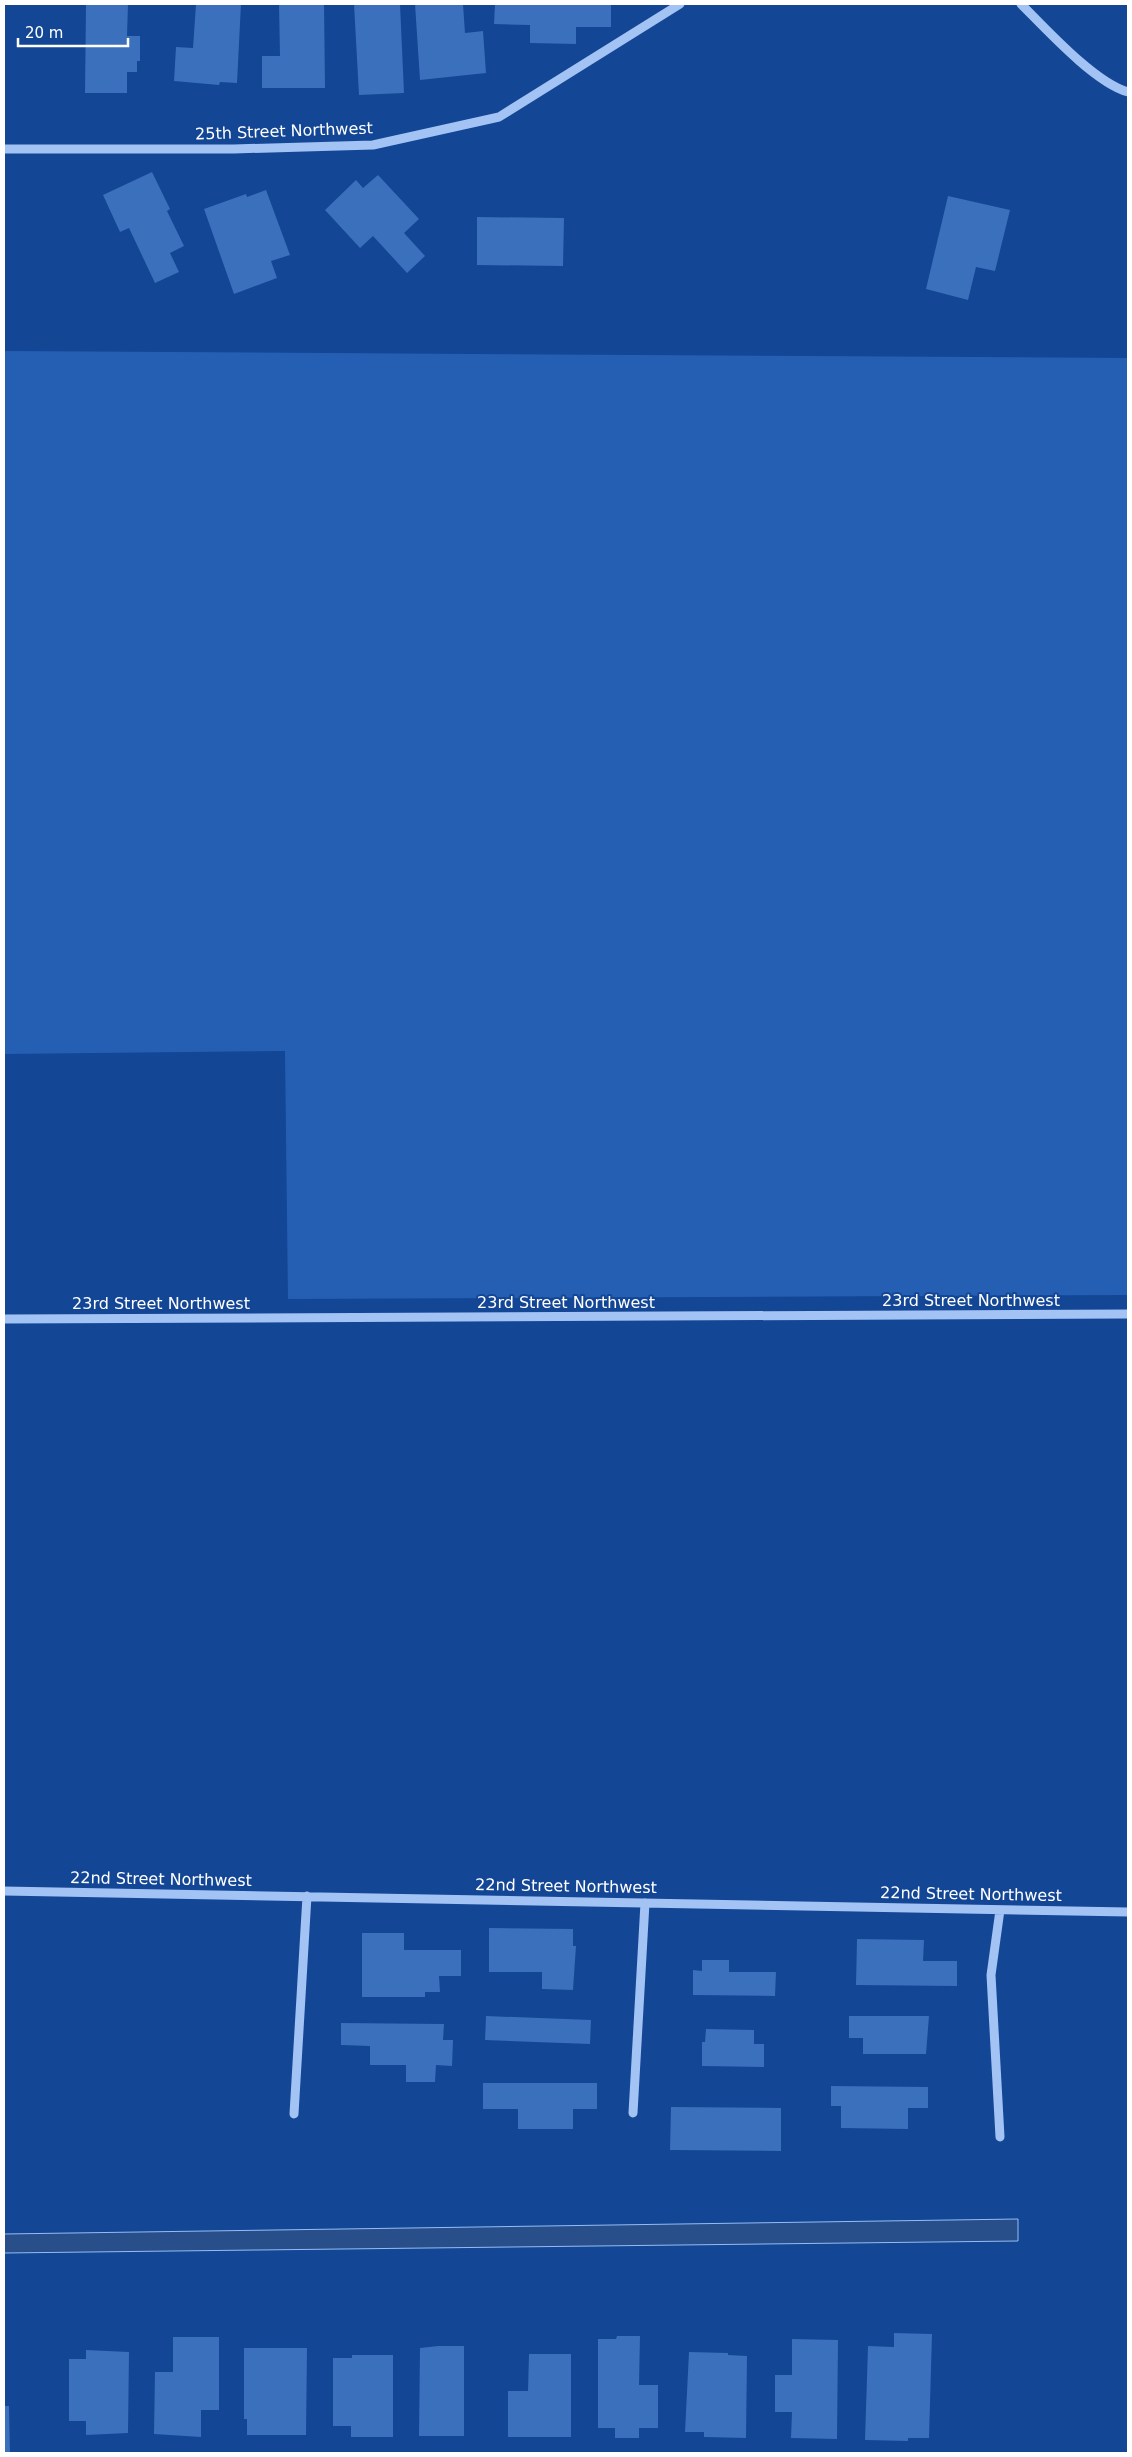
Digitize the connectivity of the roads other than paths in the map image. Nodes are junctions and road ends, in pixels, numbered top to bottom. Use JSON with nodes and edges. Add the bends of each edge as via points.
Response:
{"nodes":[{"id":1,"x":680,"y":4,"type":"edge"},
{"id":2,"x":1021,"y":4,"type":"edge"},
{"id":3,"x":1128,"y":92,"type":"edge"},
{"id":4,"x":4,"y":149,"type":"edge"},
{"id":5,"x":1128,"y":1314,"type":"edge"},
{"id":6,"x":4,"y":1319,"type":"edge"},
{"id":7,"x":4,"y":1891,"type":"edge"},
{"id":8,"x":306,"y":1896,"type":"junction"},
{"id":9,"x":645,"y":1903,"type":"junction"},
{"id":10,"x":1000,"y":1910,"type":"junction"},
{"id":11,"x":1128,"y":1912,"type":"edge"},
{"id":12,"x":633,"y":2113,"type":"dead end"},
{"id":13,"x":294,"y":2114,"type":"dead end"},
{"id":14,"x":1000,"y":2136,"type":"dead end"}],
"edges":[{"from":1,"to":4,"type":"street","name":"25th Street Northwest","via":[[499,117],[373,145]]},
{"from":2,"to":3,"type":"street","via":[[1059,42],[1116,89]]},
{"from":5,"to":6,"type":"street","name":"23rd Street Northwest"},
{"from":7,"to":8,"type":"street","name":"22nd Street Northwest"},
{"from":8,"to":9,"type":"street","name":"22nd Street Northwest"},
{"from":8,"to":13,"type":"street"},
{"from":9,"to":10,"type":"street","name":"22nd Street Northwest"},
{"from":9,"to":12,"type":"street"},
{"from":10,"to":11,"type":"street","name":"22nd Street Northwest"},
{"from":10,"to":14,"type":"street","via":[[990,1975]]}]}
